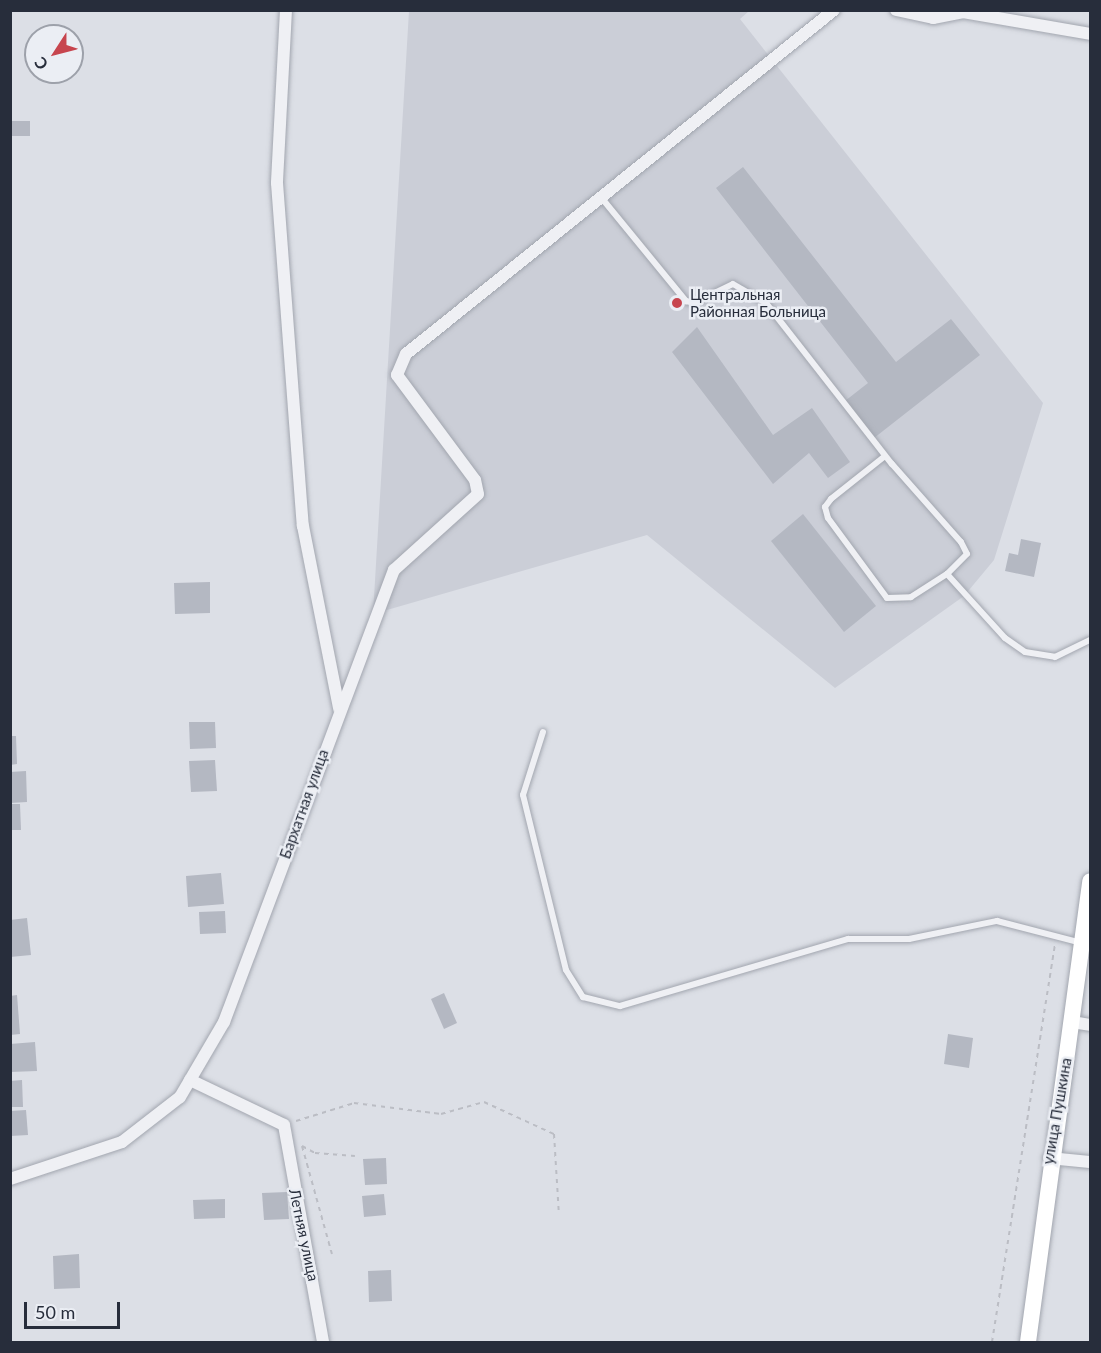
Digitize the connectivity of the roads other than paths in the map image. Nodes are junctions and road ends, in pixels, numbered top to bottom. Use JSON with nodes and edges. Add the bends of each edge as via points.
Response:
{"nodes":[{"id":1,"x":286,"y":10,"type":"edge"},
{"id":2,"x":834,"y":10,"type":"edge"},
{"id":3,"x":896,"y":10,"type":"edge"},
{"id":4,"x":963,"y":11,"type":"edge"},
{"id":5,"x":1090,"y":34,"type":"edge"},
{"id":6,"x":598,"y":194,"type":"junction"},
{"id":7,"x":885,"y":456,"type":"junction"},
{"id":8,"x":947,"y":573,"type":"junction"},
{"id":9,"x":1090,"y":640,"type":"edge"},
{"id":10,"x":339,"y":709,"type":"junction"},
{"id":11,"x":543,"y":732,"type":"dead end"},
{"id":12,"x":1090,"y":881,"type":"edge"},
{"id":13,"x":1086,"y":943,"type":"edge"},
{"id":14,"x":1082,"y":1023,"type":"edge"},
{"id":15,"x":190,"y":1080,"type":"junction"},
{"id":16,"x":1053,"y":1159,"type":"junction"},
{"id":17,"x":1090,"y":1162,"type":"edge"},
{"id":18,"x":10,"y":1179,"type":"edge"},
{"id":19,"x":323,"y":1342,"type":"edge"},
{"id":20,"x":1028,"y":1342,"type":"edge"},
{"id":21,"x":1039,"y":1342,"type":"edge"}],
"edges":[{"from":1,"to":10,"type":"street","via":[[277,183],[303,526]]},
{"from":2,"to":6,"type":"street"},
{"from":3,"to":4,"type":"street","via":[[933,18]]},
{"from":4,"to":5,"type":"street"},
{"from":6,"to":7,"type":"lane","via":[[686,302],[694,303],[733,284],[766,303]]},
{"from":6,"to":10,"type":"street","name":"Бархатная улица","via":[[413,347],[397,375],[475,480],[478,494],[394,570]]},
{"from":7,"to":8,"type":"lane","via":[[961,542],[967,554]]},
{"from":7,"to":8,"type":"lane","via":[[831,499],[825,507],[828,518],[887,598],[911,597]]},
{"from":8,"to":9,"type":"lane","via":[[1005,638],[1025,652],[1055,657]]},
{"from":10,"to":15,"type":"street","name":"Бархатная улица","via":[[224,1022]]},
{"from":11,"to":13,"type":"lane","via":[[523,795],[566,970],[583,997],[621,1006],[860,936],[909,939],[997,921]]},
{"from":12,"to":13,"type":"street","name":"улица Пушкина"},
{"from":13,"to":14,"type":"street","name":"улица Пушкина"},
{"from":14,"to":16,"type":"street","name":"улица Пушкина"},
{"from":15,"to":18,"type":"street","name":"Бархатная улица","via":[[180,1097],[122,1142]]},
{"from":15,"to":19,"type":"street","name":"Летняя улица","via":[[284,1125],[297,1143],[294,1200]]},
{"from":16,"to":17,"type":"street"},
{"from":16,"to":20,"type":"street","name":"улица Пушкина"},
{"from":16,"to":21,"type":"street"}]}
